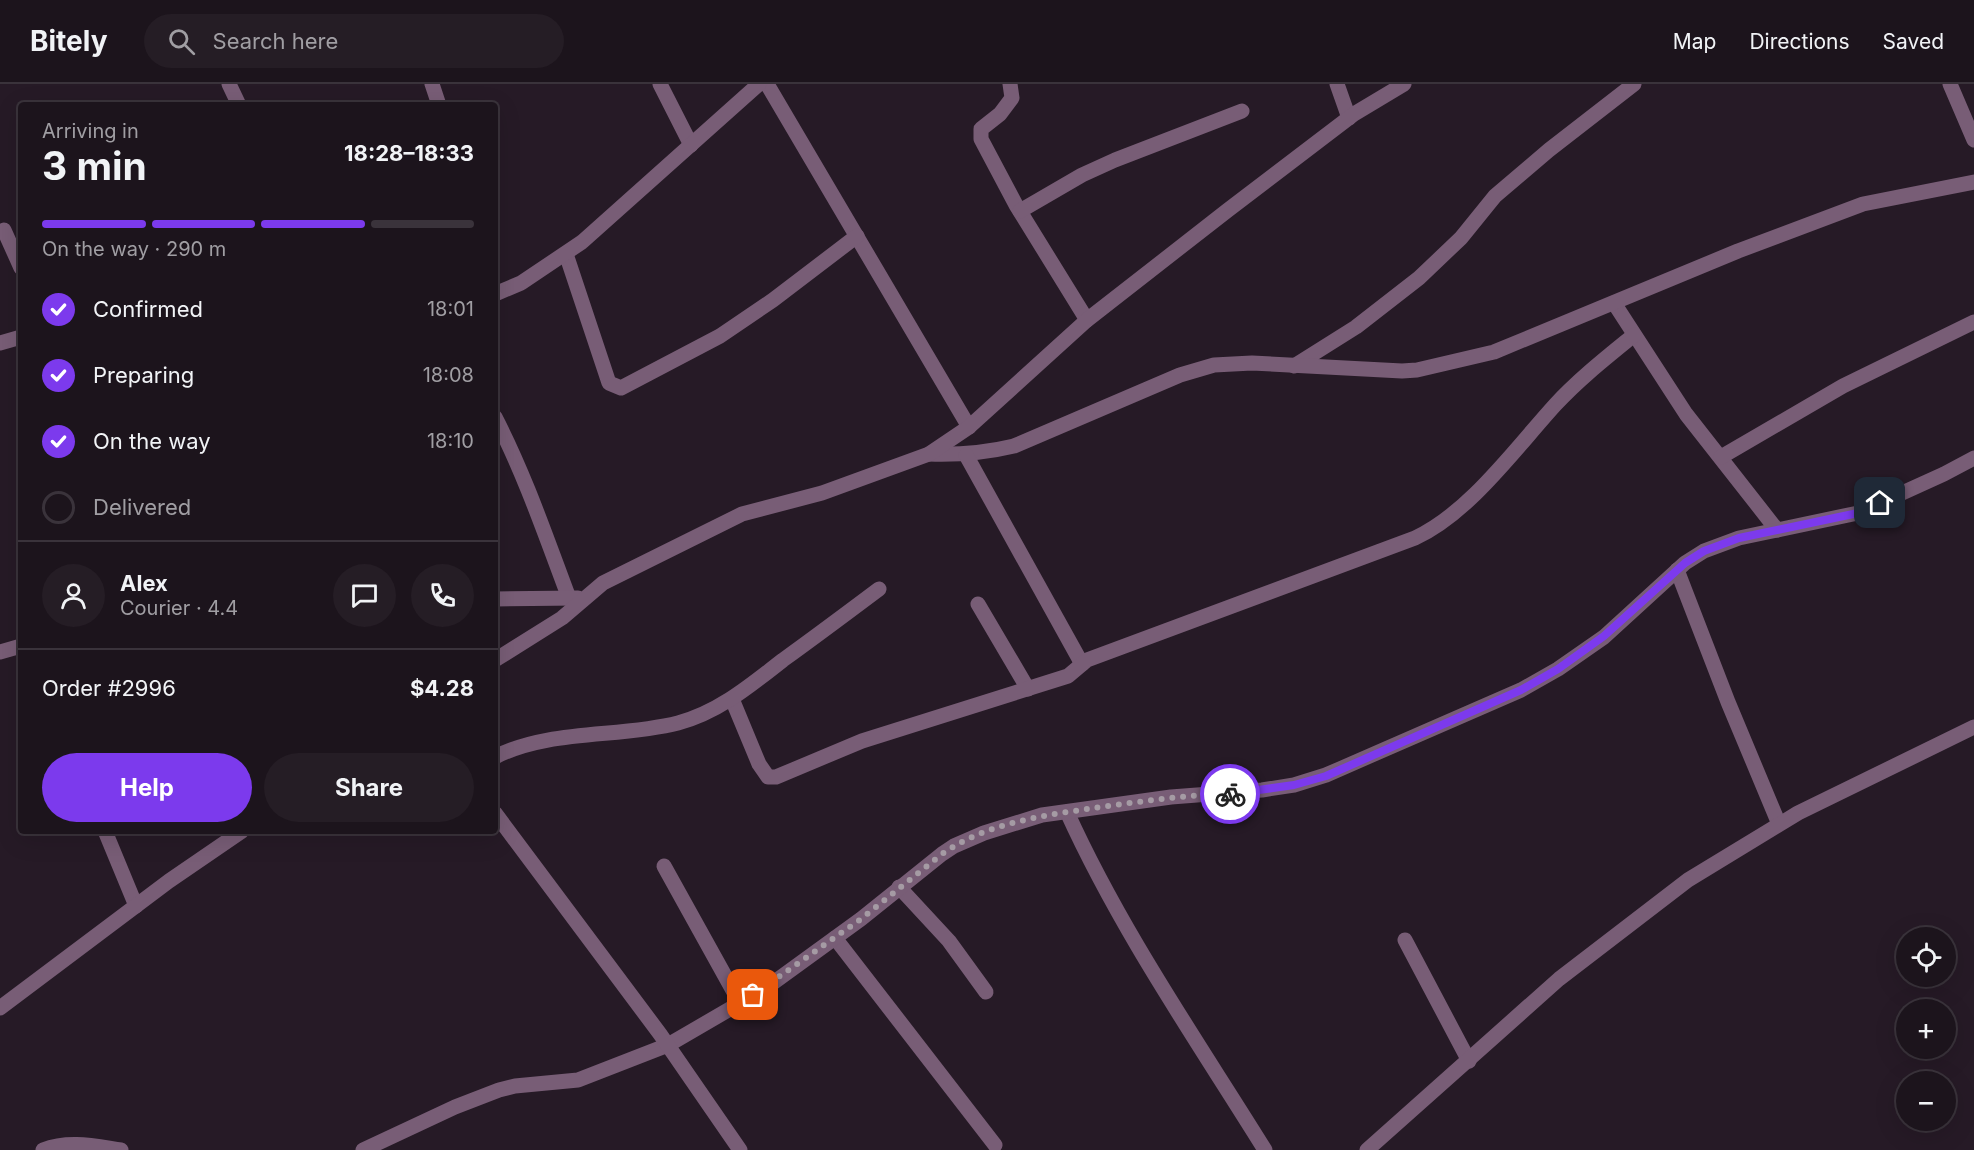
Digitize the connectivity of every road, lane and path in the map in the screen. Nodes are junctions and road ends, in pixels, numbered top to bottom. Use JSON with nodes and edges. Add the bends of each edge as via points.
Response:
{"nodes":[{"id":1,"x":229,"y":84,"type":"edge"},
{"id":2,"x":432,"y":84,"type":"edge"},
{"id":3,"x":660,"y":84,"type":"edge"},
{"id":4,"x":759,"y":84,"type":"edge"},
{"id":5,"x":766,"y":84,"type":"edge"},
{"id":6,"x":1010,"y":84,"type":"edge"},
{"id":7,"x":1337,"y":84,"type":"edge"},
{"id":8,"x":1404,"y":84,"type":"edge"},
{"id":9,"x":1634,"y":84,"type":"edge"},
{"id":10,"x":1950,"y":84,"type":"edge"},
{"id":11,"x":238,"y":102,"type":"edge"},
{"id":12,"x":438,"y":102,"type":"edge"},
{"id":13,"x":1242,"y":111,"type":"dead end"},
{"id":14,"x":1349,"y":118,"type":"junction"},
{"id":15,"x":1974,"y":140,"type":"edge"},
{"id":16,"x":691,"y":146,"type":"junction"},
{"id":17,"x":1974,"y":182,"type":"edge"},
{"id":18,"x":1020,"y":211,"type":"junction"},
{"id":19,"x":4,"y":230,"type":"dead end"},
{"id":20,"x":857,"y":236,"type":"junction"},
{"id":21,"x":566,"y":254,"type":"junction"},
{"id":22,"x":18,"y":261,"type":"edge"},
{"id":23,"x":498,"y":287,"type":"edge"},
{"id":24,"x":1614,"y":303,"type":"junction"},
{"id":25,"x":1086,"y":320,"type":"junction"},
{"id":26,"x":1974,"y":322,"type":"edge"},
{"id":27,"x":1634,"y":335,"type":"junction"},
{"id":28,"x":18,"y":338,"type":"edge"},
{"id":29,"x":0,"y":343,"type":"edge"},
{"id":30,"x":1294,"y":366,"type":"junction"},
{"id":31,"x":498,"y":423,"type":"edge"},
{"id":32,"x":969,"y":427,"type":"junction"},
{"id":33,"x":929,"y":454,"type":"junction"},
{"id":34,"x":966,"y":455,"type":"junction"},
{"id":35,"x":1721,"y":457,"type":"junction"},
{"id":36,"x":1974,"y":458,"type":"edge"},
{"id":37,"x":1777,"y":530,"type":"junction"},
{"id":38,"x":1677,"y":570,"type":"junction"},
{"id":39,"x":879,"y":589,"type":"dead end"},
{"id":40,"x":498,"y":598,"type":"edge"},
{"id":41,"x":569,"y":598,"type":"junction"},
{"id":42,"x":587,"y":598,"type":"junction"},
{"id":43,"x":978,"y":604,"type":"dead end"},
{"id":44,"x":18,"y":647,"type":"edge"},
{"id":45,"x":0,"y":652,"type":"edge"},
{"id":46,"x":498,"y":658,"type":"edge"},
{"id":47,"x":1082,"y":664,"type":"junction"},
{"id":48,"x":1028,"y":689,"type":"junction"},
{"id":49,"x":732,"y":699,"type":"junction"},
{"id":50,"x":1974,"y":728,"type":"edge"},
{"id":51,"x":498,"y":756,"type":"edge"},
{"id":52,"x":1066,"y":812,"type":"junction"},
{"id":53,"x":498,"y":817,"type":"edge"},
{"id":54,"x":1779,"y":824,"type":"junction"},
{"id":55,"x":106,"y":834,"type":"edge"},
{"id":56,"x":238,"y":834,"type":"edge"},
{"id":57,"x":664,"y":866,"type":"dead end"},
{"id":58,"x":899,"y":887,"type":"junction"},
{"id":59,"x":136,"y":906,"type":"junction"},
{"id":60,"x":835,"y":938,"type":"junction"},
{"id":61,"x":1405,"y":940,"type":"dead end"},
{"id":62,"x":986,"y":992,"type":"dead end"},
{"id":63,"x":740,"y":1003,"type":"junction"},
{"id":64,"x":0,"y":1008,"type":"edge"},
{"id":65,"x":668,"y":1045,"type":"junction"},
{"id":66,"x":1468,"y":1061,"type":"junction"},
{"id":67,"x":995,"y":1145,"type":"dead end"},
{"id":68,"x":43,"y":1150,"type":"edge"},
{"id":69,"x":121,"y":1150,"type":"edge"},
{"id":70,"x":363,"y":1150,"type":"edge"},
{"id":71,"x":740,"y":1150,"type":"edge"},
{"id":72,"x":1265,"y":1150,"type":"edge"},
{"id":73,"x":1367,"y":1150,"type":"edge"}],
"edges":[{"from":1,"to":11,"type":"street"},
{"from":2,"to":12,"type":"street"},
{"from":3,"to":16,"type":"street"},
{"from":4,"to":16,"type":"street"},
{"from":5,"to":20,"type":"street"},
{"from":6,"to":18,"type":"street","via":[[1012,98],[1008,105],[980,134]]},
{"from":7,"to":14,"type":"street"},
{"from":8,"to":14,"type":"street"},
{"from":9,"to":30,"type":"street","via":[[1495,196],[1461,238],[1419,278],[1356,327]]},
{"from":10,"to":15,"type":"street"},
{"from":13,"to":18,"type":"street","via":[[1082,175]]},
{"from":14,"to":25,"type":"street"},
{"from":16,"to":21,"type":"street"},
{"from":17,"to":24,"type":"street","via":[[1863,204]]},
{"from":18,"to":25,"type":"street"},
{"from":19,"to":22,"type":"street"},
{"from":20,"to":21,"type":"street","via":[[720,336],[621,388],[609,383],[605,374]]},
{"from":20,"to":32,"type":"street"},
{"from":21,"to":23,"type":"street","via":[[521,283]]},
{"from":24,"to":27,"type":"street"},
{"from":24,"to":30,"type":"street","via":[[1494,352],[1417,370]]},
{"from":25,"to":32,"type":"street"},
{"from":26,"to":35,"type":"street","via":[[1843,386]]},
{"from":27,"to":35,"type":"street","via":[[1686,414]]},
{"from":27,"to":47,"type":"street","via":[[1587,373],[1479,489],[1429,531]]},
{"from":28,"to":29,"type":"street"},
{"from":30,"to":34,"type":"street","via":[[1214,364],[1014,446]]},
{"from":31,"to":41,"type":"street"},
{"from":32,"to":33,"type":"street"},
{"from":33,"to":34,"type":"street"},
{"from":33,"to":42,"type":"street","via":[[822,493],[742,514],[603,583]]},
{"from":34,"to":47,"type":"street"},
{"from":35,"to":37,"type":"street"},
{"from":36,"to":37,"type":"street","via":[[1858,513]]},
{"from":37,"to":38,"type":"street","via":[[1704,551]]},
{"from":38,"to":52,"type":"street","via":[[1604,636],[1558,669],[1521,690],[1341,770],[1294,785],[1262,790],[1171,797]]},
{"from":38,"to":54,"type":"street"},
{"from":39,"to":49,"type":"street"},
{"from":40,"to":41,"type":"street"},
{"from":41,"to":42,"type":"street"},
{"from":42,"to":46,"type":"street"},
{"from":43,"to":48,"type":"street"},
{"from":44,"to":45,"type":"street"},
{"from":47,"to":48,"type":"street","via":[[1068,676]]},
{"from":48,"to":49,"type":"street","via":[[862,741],[776,777],[768,777],[759,764]]},
{"from":49,"to":51,"type":"street","via":[[680,722],[540,743]]},
{"from":50,"to":54,"type":"street"},
{"from":52,"to":58,"type":"street","via":[[1042,815],[974,837],[954,846]]},
{"from":52,"to":72,"type":"street","via":[[1115,910]]},
{"from":53,"to":65,"type":"street"},
{"from":54,"to":66,"type":"street","via":[[1688,880],[1559,979]]},
{"from":55,"to":59,"type":"street"},
{"from":56,"to":59,"type":"street"},
{"from":57,"to":63,"type":"street"},
{"from":58,"to":60,"type":"street"},
{"from":58,"to":62,"type":"street","via":[[949,941]]},
{"from":59,"to":64,"type":"street"},
{"from":60,"to":63,"type":"street"},
{"from":60,"to":67,"type":"street"},
{"from":61,"to":66,"type":"street"},
{"from":63,"to":65,"type":"street"},
{"from":65,"to":70,"type":"street","via":[[578,1080],[499,1090]]},
{"from":65,"to":71,"type":"street"},
{"from":66,"to":73,"type":"street"},
{"from":68,"to":69,"type":"street","via":[[59,1144]]}]}
